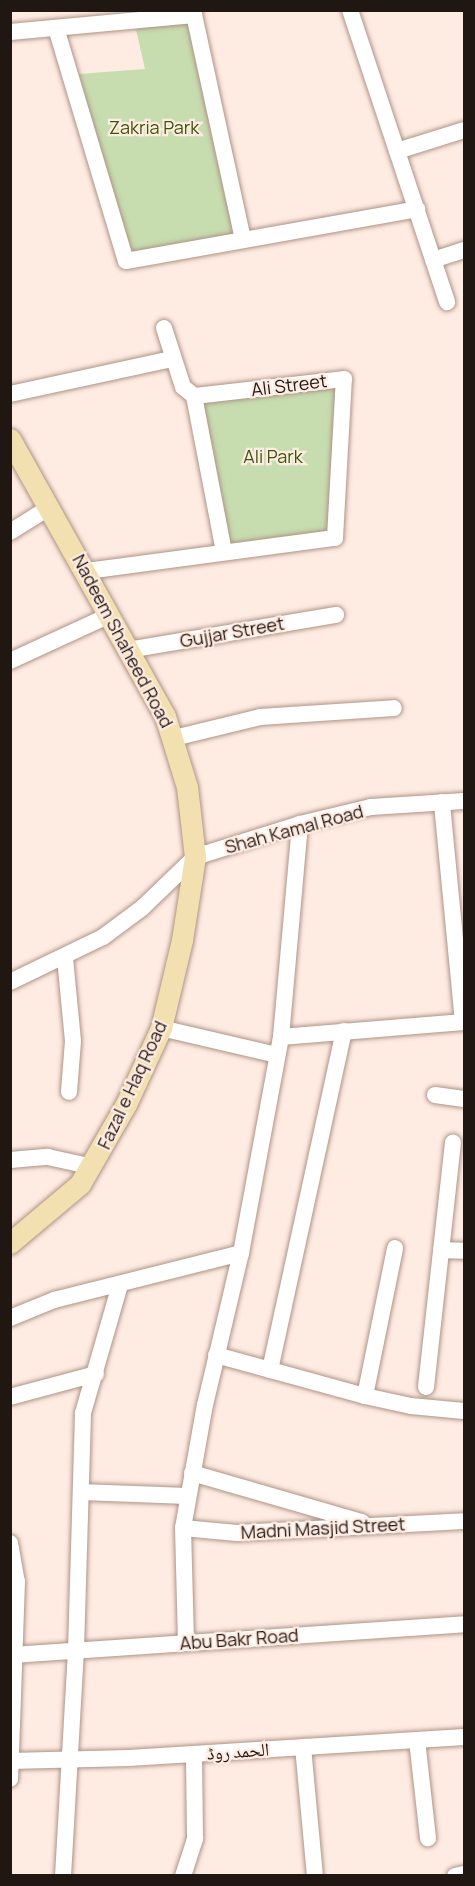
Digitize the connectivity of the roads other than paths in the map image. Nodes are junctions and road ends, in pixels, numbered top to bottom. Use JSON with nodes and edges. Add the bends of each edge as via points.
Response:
{"nodes":[{"id":1,"x":350,"y":10,"type":"edge"},
{"id":2,"x":194,"y":13,"type":"edge"},
{"id":3,"x":56,"y":28,"type":"junction"},
{"id":4,"x":10,"y":32,"type":"edge"},
{"id":5,"x":465,"y":130,"type":"edge"},
{"id":6,"x":397,"y":151,"type":"junction"},
{"id":7,"x":417,"y":209,"type":"junction"},
{"id":8,"x":243,"y":240,"type":"junction"},
{"id":9,"x":465,"y":250,"type":"edge"},
{"id":10,"x":433,"y":260,"type":"junction"},
{"id":11,"x":447,"y":302,"type":"dead end"},
{"id":12,"x":164,"y":328,"type":"dead end"},
{"id":13,"x":172,"y":359,"type":"junction"},
{"id":14,"x":10,"y":394,"type":"edge"},
{"id":15,"x":194,"y":396,"type":"junction"},
{"id":16,"x":10,"y":439,"type":"edge"},
{"id":17,"x":51,"y":507,"type":"junction"},
{"id":18,"x":10,"y":532,"type":"edge"},
{"id":19,"x":224,"y":552,"type":"junction"},
{"id":20,"x":87,"y":571,"type":"junction"},
{"id":21,"x":110,"y":615,"type":"junction"},
{"id":22,"x":336,"y":615,"type":"dead end"},
{"id":23,"x":128,"y":650,"type":"junction"},
{"id":24,"x":10,"y":661,"type":"edge"},
{"id":25,"x":394,"y":708,"type":"dead end"},
{"id":26,"x":174,"y":738,"type":"junction"},
{"id":27,"x":465,"y":801,"type":"edge"},
{"id":28,"x":442,"y":802,"type":"junction"},
{"id":29,"x":300,"y":824,"type":"junction"},
{"id":30,"x":195,"y":857,"type":"junction"},
{"id":31,"x":65,"y":958,"type":"junction"},
{"id":32,"x":10,"y":982,"type":"edge"},
{"id":33,"x":161,"y":1029,"type":"junction"},
{"id":34,"x":344,"y":1031,"type":"junction"},
{"id":35,"x":281,"y":1037,"type":"junction"},
{"id":36,"x":277,"y":1055,"type":"junction"},
{"id":37,"x":69,"y":1092,"type":"dead end"},
{"id":38,"x":435,"y":1095,"type":"dead end"},
{"id":39,"x":465,"y":1100,"type":"edge"},
{"id":40,"x":453,"y":1142,"type":"dead end"},
{"id":41,"x":10,"y":1160,"type":"edge"},
{"id":42,"x":93,"y":1167,"type":"junction"},
{"id":43,"x":10,"y":1243,"type":"edge"},
{"id":44,"x":395,"y":1248,"type":"dead end"},
{"id":45,"x":441,"y":1250,"type":"junction"},
{"id":46,"x":465,"y":1251,"type":"edge"},
{"id":47,"x":241,"y":1253,"type":"junction"},
{"id":48,"x":120,"y":1285,"type":"junction"},
{"id":49,"x":10,"y":1318,"type":"edge"},
{"id":50,"x":216,"y":1355,"type":"junction"},
{"id":51,"x":270,"y":1370,"type":"junction"},
{"id":52,"x":96,"y":1374,"type":"junction"},
{"id":53,"x":426,"y":1387,"type":"dead end"},
{"id":54,"x":365,"y":1396,"type":"junction"},
{"id":55,"x":10,"y":1397,"type":"edge"},
{"id":56,"x":465,"y":1411,"type":"edge"},
{"id":57,"x":192,"y":1473,"type":"junction"},
{"id":58,"x":81,"y":1492,"type":"junction"},
{"id":59,"x":188,"y":1496,"type":"junction"},
{"id":60,"x":465,"y":1521,"type":"edge"},
{"id":61,"x":376,"y":1526,"type":"junction"},
{"id":62,"x":183,"y":1528,"type":"junction"},
{"id":63,"x":10,"y":1543,"type":"edge"},
{"id":64,"x":14,"y":1582,"type":"edge"},
{"id":65,"x":465,"y":1624,"type":"edge"},
{"id":66,"x":186,"y":1642,"type":"junction"},
{"id":67,"x":76,"y":1650,"type":"junction"},
{"id":68,"x":13,"y":1655,"type":"junction"},
{"id":69,"x":465,"y":1737,"type":"edge"},
{"id":70,"x":417,"y":1740,"type":"junction"},
{"id":71,"x":303,"y":1747,"type":"junction"},
{"id":72,"x":194,"y":1754,"type":"junction"},
{"id":73,"x":71,"y":1760,"type":"junction"},
{"id":74,"x":11,"y":1761,"type":"edge"},
{"id":75,"x":10,"y":1779,"type":"edge"},
{"id":76,"x":428,"y":1838,"type":"dead end"},
{"id":77,"x":465,"y":1874,"type":"edge"},
{"id":78,"x":63,"y":1875,"type":"edge"},
{"id":79,"x":183,"y":1875,"type":"edge"},
{"id":80,"x":315,"y":1875,"type":"edge"},
{"id":81,"x":455,"y":1875,"type":"edge"}],
"edges":[{"from":1,"to":6,"type":"street"},
{"from":2,"to":3,"type":"street"},
{"from":2,"to":8,"type":"street"},
{"from":3,"to":4,"type":"street"},
{"from":3,"to":8,"type":"street","via":[[126,261]]},
{"from":5,"to":6,"type":"street"},
{"from":6,"to":7,"type":"street"},
{"from":7,"to":8,"type":"street"},
{"from":7,"to":10,"type":"street"},
{"from":9,"to":10,"type":"street"},
{"from":10,"to":11,"type":"street"},
{"from":12,"to":13,"type":"street"},
{"from":13,"to":14,"type":"street"},
{"from":13,"to":15,"type":"street","via":[[183,387]]},
{"from":15,"to":19,"type":"street"},
{"from":15,"to":19,"type":"street","name":"Ali Street","via":[[344,379],[335,538]]},
{"from":16,"to":17,"type":"main road","name":"Nadeem Shaheed Road"},
{"from":17,"to":18,"type":"street"},
{"from":17,"to":20,"type":"main road","name":"Nadeem Shaheed Road"},
{"from":19,"to":20,"type":"street","name":"Ali Street"},
{"from":20,"to":21,"type":"main road","name":"Nadeem Shaheed Road"},
{"from":21,"to":23,"type":"main road","name":"Nadeem Shaheed Road"},
{"from":21,"to":24,"type":"street"},
{"from":22,"to":23,"type":"street","name":"Gujjar Street"},
{"from":23,"to":26,"type":"main road","name":"Nadeem Shaheed Road"},
{"from":25,"to":26,"type":"street","via":[[260,717]]},
{"from":26,"to":30,"type":"main road","name":"Nadeem Shaheed Road","via":[[192,813]]},
{"from":27,"to":28,"type":"street","name":"Shah Kamal Road"},
{"from":28,"to":29,"type":"street","name":"Shah Kamal Road","via":[[371,807]]},
{"from":28,"to":34,"type":"street","via":[[463,1022]]},
{"from":29,"to":30,"type":"street","name":"Shah Kamal Road"},
{"from":29,"to":35,"type":"street"},
{"from":30,"to":31,"type":"street","via":[[142,908]]},
{"from":30,"to":33,"type":"main road","name":"Fazal e Haq Road","via":[[182,940]]},
{"from":31,"to":32,"type":"street"},
{"from":31,"to":37,"type":"street","via":[[73,1041]]},
{"from":33,"to":36,"type":"street"},
{"from":33,"to":42,"type":"main road","name":"Fazal e Haq Road"},
{"from":34,"to":35,"type":"street"},
{"from":34,"to":51,"type":"street"},
{"from":35,"to":36,"type":"street"},
{"from":36,"to":47,"type":"street"},
{"from":38,"to":39,"type":"street"},
{"from":40,"to":45,"type":"street"},
{"from":41,"to":42,"type":"street","via":[[48,1157]]},
{"from":42,"to":43,"type":"main road","name":"Fazal e Haq Road","via":[[80,1184]]},
{"from":44,"to":54,"type":"street"},
{"from":45,"to":46,"type":"street"},
{"from":45,"to":53,"type":"street"},
{"from":47,"to":48,"type":"street"},
{"from":47,"to":50,"type":"street"},
{"from":48,"to":49,"type":"street","via":[[54,1300]]},
{"from":48,"to":52,"type":"street"},
{"from":50,"to":51,"type":"street"},
{"from":50,"to":57,"type":"street"},
{"from":51,"to":54,"type":"street"},
{"from":52,"to":55,"type":"street"},
{"from":52,"to":58,"type":"street","via":[[83,1413]]},
{"from":54,"to":56,"type":"street","via":[[411,1406]]},
{"from":57,"to":59,"type":"street"},
{"from":57,"to":61,"type":"street"},
{"from":58,"to":59,"type":"street"},
{"from":58,"to":67,"type":"street"},
{"from":59,"to":62,"type":"street"},
{"from":60,"to":61,"type":"street","name":"Madni Masjid Street"},
{"from":61,"to":62,"type":"street","name":"Madni Masjid Street","via":[[237,1533]]},
{"from":62,"to":66,"type":"street"},
{"from":63,"to":64,"type":"street"},
{"from":64,"to":68,"type":"street"},
{"from":65,"to":66,"type":"street","name":"Abu Bakr Road"},
{"from":66,"to":67,"type":"street","name":"Abu Bakr Road"},
{"from":67,"to":68,"type":"street","name":"Abu Bakr Road"},
{"from":67,"to":73,"type":"street"},
{"from":68,"to":74,"type":"street"},
{"from":69,"to":70,"type":"street","name":"الحمد روڈ"},
{"from":70,"to":71,"type":"street","name":"الحمد روڈ"},
{"from":70,"to":76,"type":"street"},
{"from":71,"to":72,"type":"street","name":"الحمد روڈ"},
{"from":71,"to":80,"type":"street"},
{"from":72,"to":73,"type":"street","name":"الحمد روڈ"},
{"from":72,"to":79,"type":"street","via":[[195,1838]]},
{"from":73,"to":74,"type":"street","name":"الحمد روڈ"},
{"from":73,"to":78,"type":"street"},
{"from":74,"to":75,"type":"street"},
{"from":77,"to":81,"type":"street"}]}
